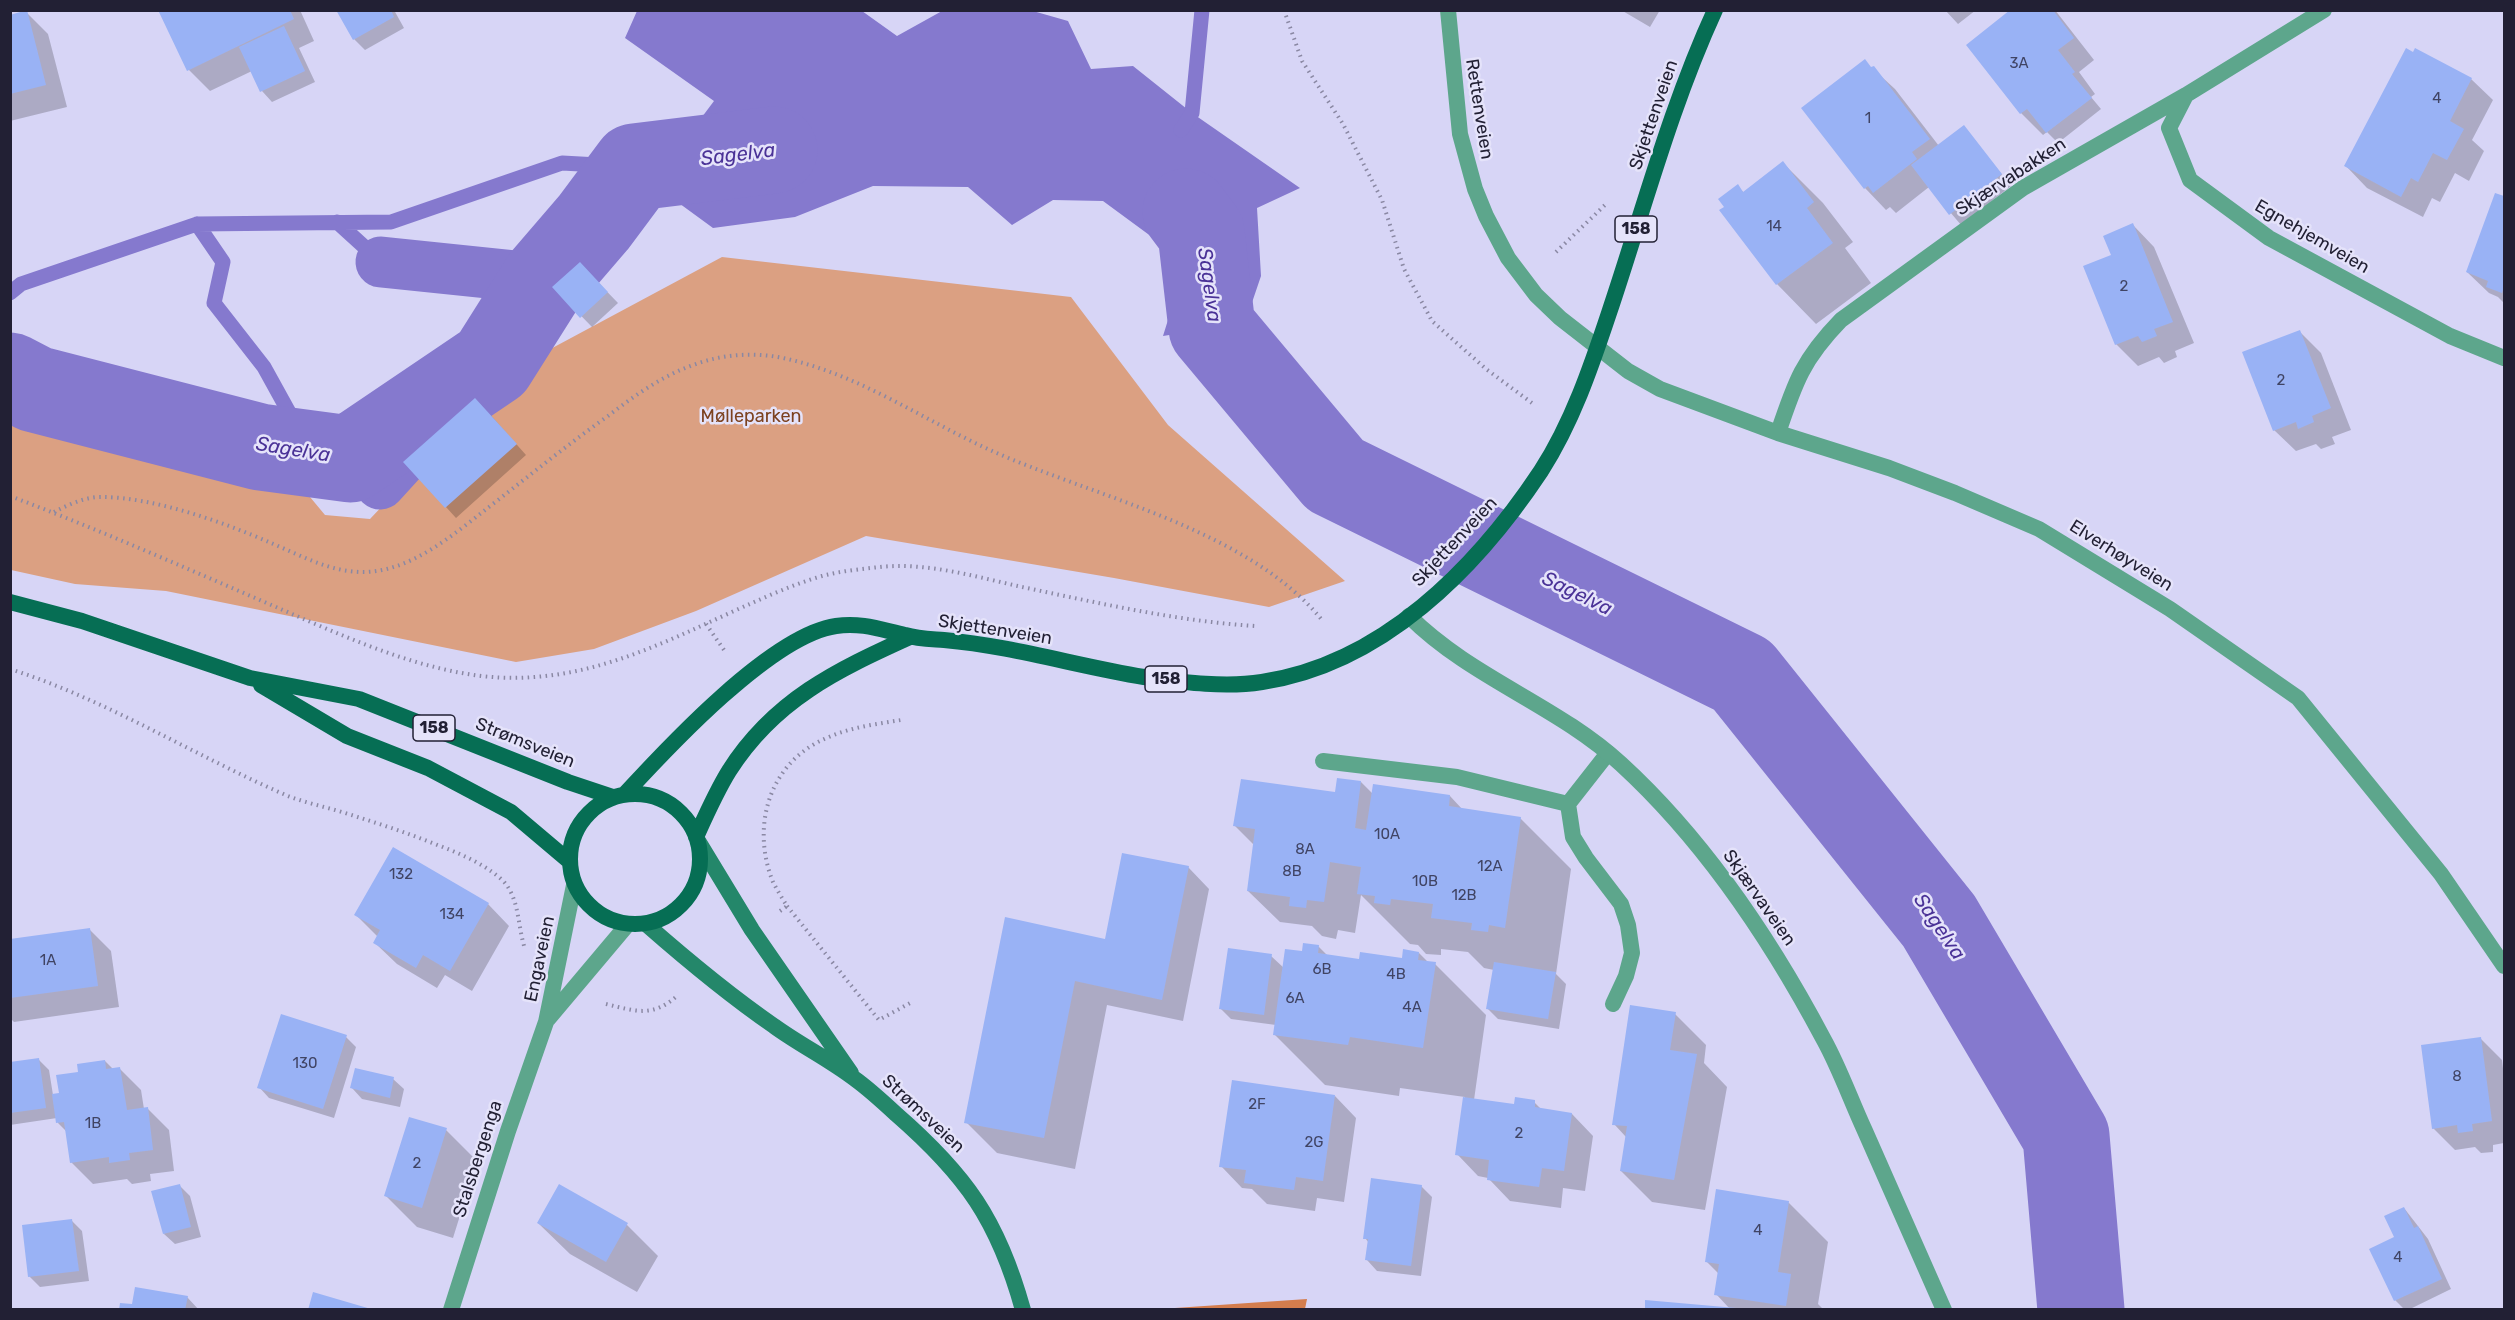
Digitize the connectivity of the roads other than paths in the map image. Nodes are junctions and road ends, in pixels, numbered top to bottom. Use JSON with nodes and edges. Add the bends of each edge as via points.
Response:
{"nodes":[{"id":1,"x":1448,"y":10,"type":"edge"},
{"id":2,"x":1715,"y":10,"type":"edge"},
{"id":3,"x":2324,"y":10,"type":"edge"},
{"id":4,"x":2186,"y":95,"type":"junction"},
{"id":5,"x":1598,"y":347,"type":"junction"},
{"id":6,"x":2505,"y":358,"type":"edge"},
{"id":7,"x":1778,"y":433,"type":"junction"},
{"id":8,"x":10,"y":602,"type":"edge"},
{"id":9,"x":1409,"y":616,"type":"junction"},
{"id":10,"x":910,"y":637,"type":"junction"},
{"id":11,"x":250,"y":678,"type":"junction"},
{"id":12,"x":1608,"y":753,"type":"junction"},
{"id":13,"x":1323,"y":761,"type":"dead end"},
{"id":14,"x":619,"y":796,"type":"junction"},
{"id":15,"x":1569,"y":804,"type":"junction"},
{"id":16,"x":697,"y":839,"type":"junction"},
{"id":17,"x":570,"y":861,"type":"junction"},
{"id":18,"x":574,"y":885,"type":"junction"},
{"id":19,"x":628,"y":924,"type":"junction"},
{"id":20,"x":646,"y":924,"type":"junction"},
{"id":21,"x":2505,"y":966,"type":"edge"},
{"id":22,"x":1613,"y":1004,"type":"dead end"},
{"id":23,"x":546,"y":1022,"type":"junction"},
{"id":24,"x":854,"y":1078,"type":"junction"},
{"id":25,"x":451,"y":1310,"type":"edge"},
{"id":26,"x":1023,"y":1310,"type":"edge"},
{"id":27,"x":1944,"y":1310,"type":"edge"}],
"edges":[{"from":1,"to":5,"type":"street","name":"Rettenveien","via":[[1460,134],[1486,216],[1508,258],[1536,295]]},
{"from":2,"to":5,"type":"main road","name":"Skjettenveien","number":"158","via":[[1682,90]]},
{"from":3,"to":4,"type":"street","name":"Skjærvabakken"},
{"from":4,"to":6,"type":"street","name":"Egnehjemveien","via":[[2169,128],[2190,180],[2269,238],[2450,336]]},
{"from":4,"to":7,"type":"street","name":"Skjærvabakken","via":[[2023,188],[1841,320],[1817,345],[1801,370]]},
{"from":5,"to":7,"type":"street","name":"Elverhøyveien","via":[[1660,389]]},
{"from":5,"to":9,"type":"main road","name":"Skjettenveien","number":"158","via":[[1556,446],[1516,505],[1454,577]]},
{"from":7,"to":21,"type":"street","name":"Elverhøyveien","via":[[1900,472],[2039,529],[2170,609],[2298,698],[2441,874]]},
{"from":8,"to":11,"type":"main road","name":"Strømsveien","number":"158","via":[[113,631]]},
{"from":9,"to":10,"type":"main road","name":"Skjettenveien","number":"158","via":[[1342,659],[1261,682],[1225,684],[1145,677],[976,643]]},
{"from":9,"to":12,"type":"street","name":"Skjærvaveien","via":[[1454,655],[1549,711]]},
{"from":10,"to":14,"type":"main road","name":"Skjettenveien","number":"158","via":[[870,625],[835,626],[794,643],[705,712]]},
{"from":10,"to":16,"type":"main road","name":"Skjettenveien","number":"158","via":[[820,681],[776,714],[728,772]]},
{"from":11,"to":14,"type":"main road","name":"Strømsveien","number":"158","via":[[359,699],[568,782]]},
{"from":11,"to":17,"type":"main road","name":"Strømsveien","number":"158","via":[[347,736],[429,768],[512,812]]},
{"from":12,"to":15,"type":"street"},
{"from":12,"to":27,"type":"street","name":"Skjærvaveien","via":[[1663,806],[1708,859],[1786,973],[1825,1042]]},
{"from":13,"to":15,"type":"street","via":[[1457,777]]},
{"from":14,"to":16,"type":"main road","number":"158","via":[[647,795],[669,803],[690,824]]},
{"from":14,"to":17,"type":"main road","number":"158","via":[[586,816],[571,845]]},
{"from":15,"to":22,"type":"street","via":[[1574,837],[1621,904],[1628,925],[1632,952]]},
{"from":16,"to":20,"type":"main road","number":"158","via":[[699,868],[691,894],[664,918]]},
{"from":16,"to":24,"type":"main road","name":"Strømsveien","via":[[752,930]]},
{"from":17,"to":18,"type":"main road","number":"158"},
{"from":18,"to":19,"type":"main road","number":"158","via":[[596,912]]},
{"from":18,"to":23,"type":"street","name":"Engaveien"},
{"from":19,"to":20,"type":"main road","number":"158"},
{"from":19,"to":23,"type":"street","name":"Engaveien"},
{"from":20,"to":24,"type":"main road","name":"Strømsveien","via":[[766,1020]]},
{"from":23,"to":25,"type":"street","name":"Stalsbergenga"},
{"from":24,"to":26,"type":"main road","name":"Strømsveien","via":[[934,1146],[973,1193],[1005,1253]]}]}
